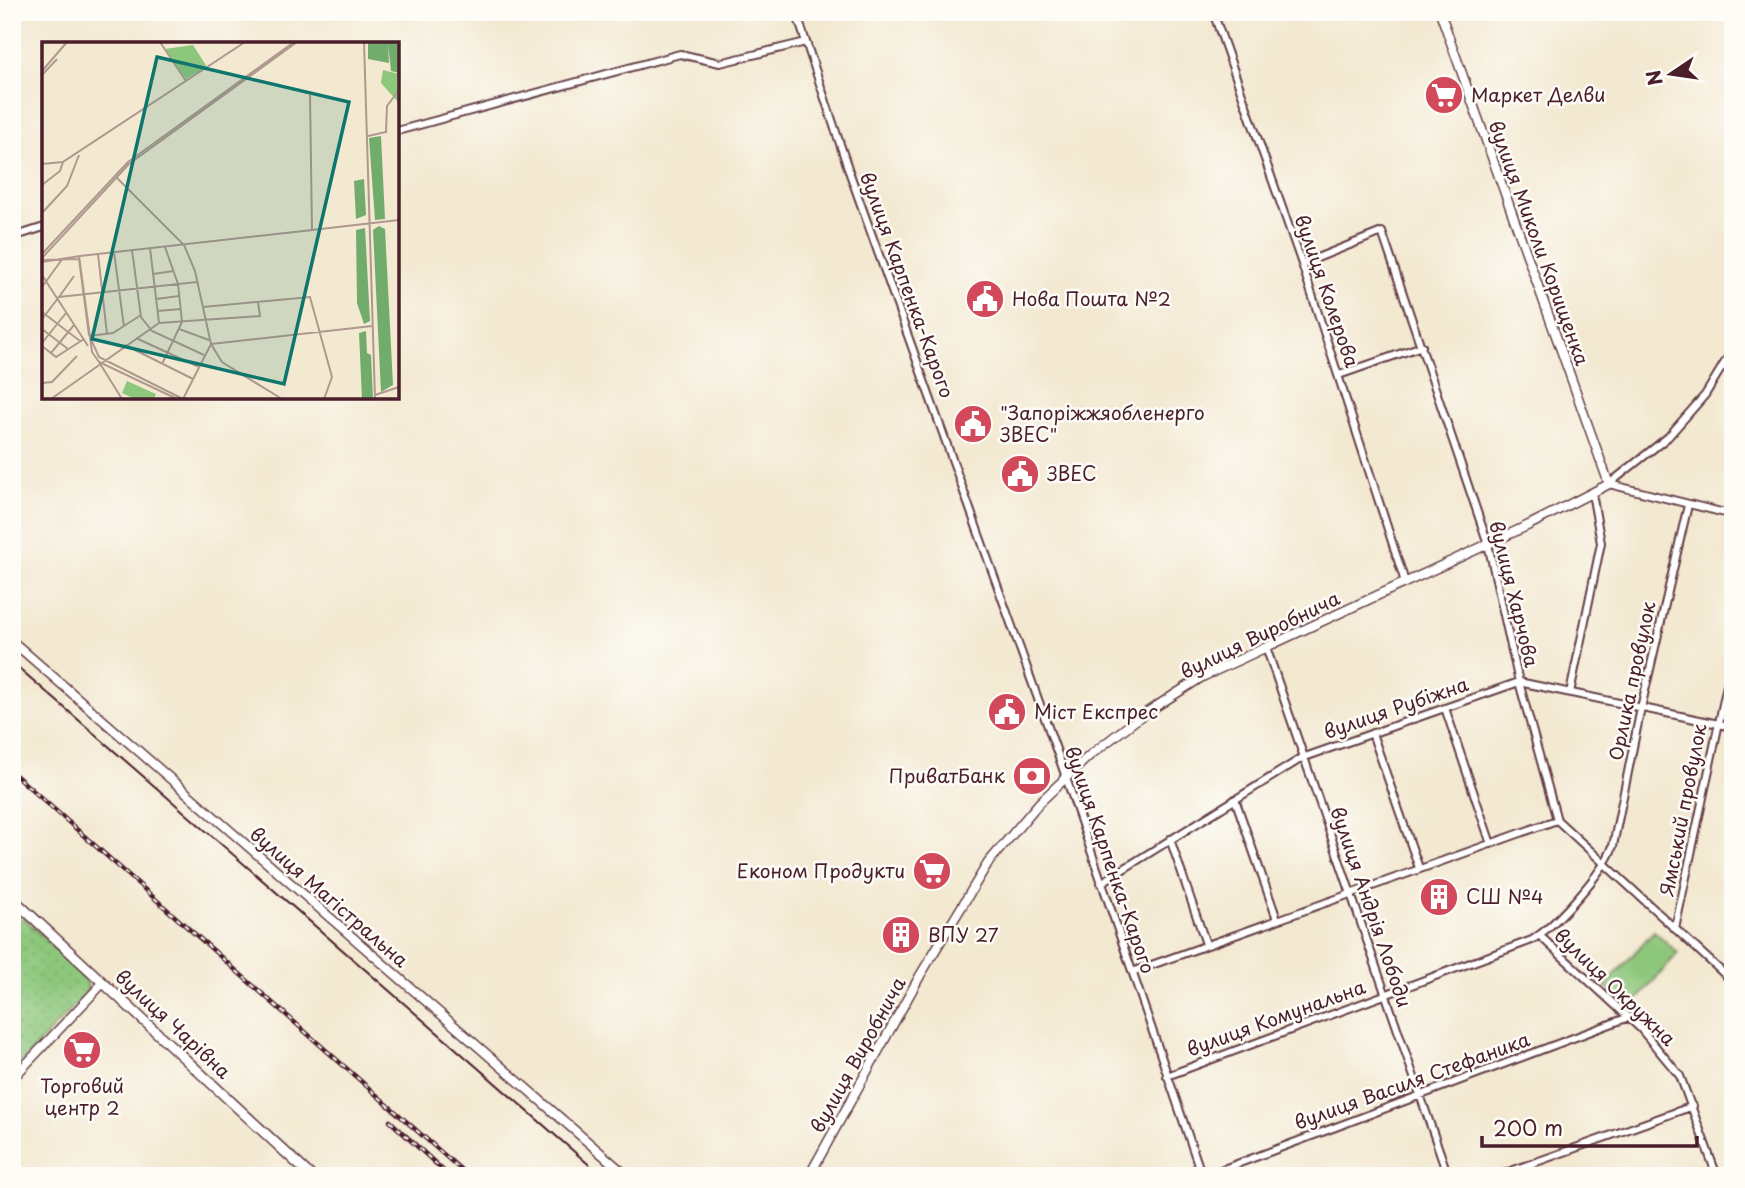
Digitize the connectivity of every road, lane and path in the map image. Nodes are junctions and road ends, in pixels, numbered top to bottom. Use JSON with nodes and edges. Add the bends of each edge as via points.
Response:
{"nodes":[{"id":1,"x":796,"y":12,"type":"edge"},
{"id":2,"x":1213,"y":12,"type":"edge"},
{"id":3,"x":1440,"y":12,"type":"edge"},
{"id":4,"x":806,"y":42,"type":"junction"},
{"id":5,"x":399,"y":130,"type":"edge"},
{"id":6,"x":42,"y":228,"type":"edge"},
{"id":7,"x":13,"y":237,"type":"edge"},
{"id":8,"x":1302,"y":264,"type":"junction"},
{"id":9,"x":1422,"y":345,"type":"junction"},
{"id":10,"x":1733,"y":349,"type":"edge"},
{"id":11,"x":1339,"y":375,"type":"junction"},
{"id":12,"x":1609,"y":484,"type":"junction"},
{"id":13,"x":1592,"y":493,"type":"junction"},
{"id":14,"x":1688,"y":505,"type":"junction"},
{"id":15,"x":1733,"y":515,"type":"edge"},
{"id":16,"x":1488,"y":544,"type":"junction"},
{"id":17,"x":1405,"y":582,"type":"junction"},
{"id":18,"x":12,"y":641,"type":"edge"},
{"id":19,"x":1266,"y":647,"type":"junction"},
{"id":20,"x":1733,"y":657,"type":"edge"},
{"id":21,"x":1519,"y":682,"type":"junction"},
{"id":22,"x":1570,"y":693,"type":"junction"},
{"id":23,"x":1445,"y":708,"type":"junction"},
{"id":24,"x":1641,"y":708,"type":"junction"},
{"id":25,"x":1717,"y":723,"type":"junction"},
{"id":26,"x":1733,"y":727,"type":"edge"},
{"id":27,"x":1372,"y":733,"type":"junction"},
{"id":28,"x":1302,"y":758,"type":"junction"},
{"id":29,"x":1064,"y":778,"type":"junction"},
{"id":30,"x":1236,"y":799,"type":"junction"},
{"id":31,"x":1557,"y":820,"type":"junction"},
{"id":32,"x":1170,"y":839,"type":"junction"},
{"id":33,"x":1491,"y":844,"type":"junction"},
{"id":34,"x":1605,"y":862,"type":"junction"},
{"id":35,"x":1419,"y":868,"type":"junction"},
{"id":36,"x":1101,"y":883,"type":"junction"},
{"id":37,"x":1349,"y":893,"type":"junction"},
{"id":38,"x":12,"y":898,"type":"edge"},
{"id":39,"x":1277,"y":919,"type":"junction"},
{"id":40,"x":1675,"y":929,"type":"junction"},
{"id":41,"x":1539,"y":935,"type":"junction"},
{"id":42,"x":1206,"y":944,"type":"junction"},
{"id":43,"x":1132,"y":972,"type":"junction"},
{"id":44,"x":1733,"y":982,"type":"edge"},
{"id":45,"x":103,"y":983,"type":"junction"},
{"id":46,"x":1385,"y":995,"type":"junction"},
{"id":47,"x":1629,"y":1017,"type":"junction"},
{"id":48,"x":1167,"y":1076,"type":"junction"},
{"id":49,"x":12,"y":1079,"type":"edge"},
{"id":50,"x":1420,"y":1093,"type":"junction"},
{"id":51,"x":1693,"y":1106,"type":"junction"},
{"id":52,"x":311,"y":1176,"type":"edge"},
{"id":53,"x":627,"y":1176,"type":"edge"},
{"id":54,"x":808,"y":1176,"type":"edge"},
{"id":55,"x":1203,"y":1176,"type":"edge"},
{"id":56,"x":1448,"y":1176,"type":"edge"},
{"id":57,"x":1497,"y":1176,"type":"edge"},
{"id":58,"x":1717,"y":1176,"type":"edge"}],
"edges":[{"from":1,"to":4,"type":"street","name":"вулиця Карпенка-Карого"},
{"from":2,"to":8,"type":"street","name":"вулиця Колерова"},
{"from":3,"to":12,"type":"street","name":"вулиця Миколи Корищенка"},
{"from":4,"to":5,"type":"street","via":[[720,63],[680,54]]},
{"from":4,"to":29,"type":"street","name":"вулиця Карпенка-Карого"},
{"from":6,"to":7,"type":"street"},
{"from":8,"to":9,"type":"street","name":"вулиця Харчова","via":[[1381,232]]},
{"from":8,"to":11,"type":"street","name":"вулиця Колерова"},
{"from":9,"to":11,"type":"street"},
{"from":9,"to":16,"type":"street","name":"вулиця Харчова"},
{"from":10,"to":12,"type":"street","via":[[1705,395],[1668,438]]},
{"from":11,"to":17,"type":"street","name":"вулиця Колерова"},
{"from":12,"to":13,"type":"street","name":"вулиця Виробнича"},
{"from":12,"to":14,"type":"street"},
{"from":13,"to":16,"type":"street","name":"вулиця Виробнича"},
{"from":13,"to":22,"type":"street","via":[[1601,543]]},
{"from":14,"to":15,"type":"street"},
{"from":14,"to":24,"type":"street","name":"Орлика провулок"},
{"from":16,"to":17,"type":"street","name":"вулиця Виробнича"},
{"from":16,"to":21,"type":"street","name":"вулиця Харчова"},
{"from":17,"to":19,"type":"street","name":"вулиця Виробнича"},
{"from":18,"to":53,"type":"street","name":"вулиця Магістральна"},
{"from":19,"to":28,"type":"street","name":"вулиця Андрія Лободи"},
{"from":19,"to":29,"type":"street","name":"вулиця Виробнича","via":[[1202,677],[1141,716]]},
{"from":20,"to":25,"type":"street","name":"Ямський провулок"},
{"from":21,"to":22,"type":"street"},
{"from":21,"to":23,"type":"street","name":"вулиця Рубіжна"},
{"from":21,"to":31,"type":"street","name":"вулиця Харчова"},
{"from":22,"to":24,"type":"street"},
{"from":23,"to":27,"type":"street","name":"вулиця Рубіжна"},
{"from":23,"to":33,"type":"street"},
{"from":24,"to":25,"type":"street"},
{"from":24,"to":34,"type":"street","name":"Орлика провулок","via":[[1618,828]]},
{"from":25,"to":26,"type":"street"},
{"from":25,"to":40,"type":"street","name":"Ямський провулок"},
{"from":27,"to":28,"type":"street","name":"вулиця Рубіжна"},
{"from":27,"to":35,"type":"street"},
{"from":28,"to":30,"type":"street","name":"вулиця Рубіжна"},
{"from":28,"to":37,"type":"street","name":"вулиця Андрія Лободи"},
{"from":29,"to":36,"type":"street","name":"вулиця Карпенка-Карого"},
{"from":29,"to":54,"type":"street","name":"вулиця Виробнича","via":[[988,863]]},
{"from":30,"to":32,"type":"street","name":"вулиця Рубіжна"},
{"from":30,"to":39,"type":"street"},
{"from":31,"to":33,"type":"street"},
{"from":31,"to":34,"type":"street"},
{"from":32,"to":36,"type":"street","name":"вулиця Рубіжна"},
{"from":32,"to":42,"type":"street"},
{"from":33,"to":35,"type":"street"},
{"from":34,"to":40,"type":"street"},
{"from":34,"to":41,"type":"street","name":"вулиця Комунальна"},
{"from":35,"to":37,"type":"street"},
{"from":36,"to":43,"type":"street","name":"вулиця Карпенка-Карого"},
{"from":37,"to":39,"type":"street"},
{"from":37,"to":46,"type":"street","name":"вулиця Андрія Лободи"},
{"from":38,"to":45,"type":"main road","name":"вулиця Чарівна"},
{"from":39,"to":42,"type":"street"},
{"from":40,"to":44,"type":"street"},
{"from":41,"to":46,"type":"street","name":"вулиця Комунальна"},
{"from":41,"to":47,"type":"street","name":"вулиця Окружна"},
{"from":42,"to":43,"type":"street"},
{"from":43,"to":48,"type":"street","name":"вулиця Карпенка-Карого"},
{"from":45,"to":49,"type":"street"},
{"from":45,"to":52,"type":"main road","name":"вулиця Чарівна"},
{"from":46,"to":48,"type":"street","name":"вулиця Комунальна"},
{"from":46,"to":50,"type":"street","name":"вулиця Андрія Лободи"},
{"from":47,"to":50,"type":"street","name":"вулиця Василя Стефаника"},
{"from":47,"to":51,"type":"street","name":"вулиця Окружна","via":[[1680,1076]]},
{"from":48,"to":55,"type":"street","name":"вулиця Карпенка-Карого"},
{"from":50,"to":55,"type":"street","name":"вулиця Василя Стефаника"},
{"from":50,"to":56,"type":"street","name":"вулиця Андрія Лободи"},
{"from":51,"to":57,"type":"street"},
{"from":51,"to":58,"type":"street","name":"вулиця Окружна"}]}
